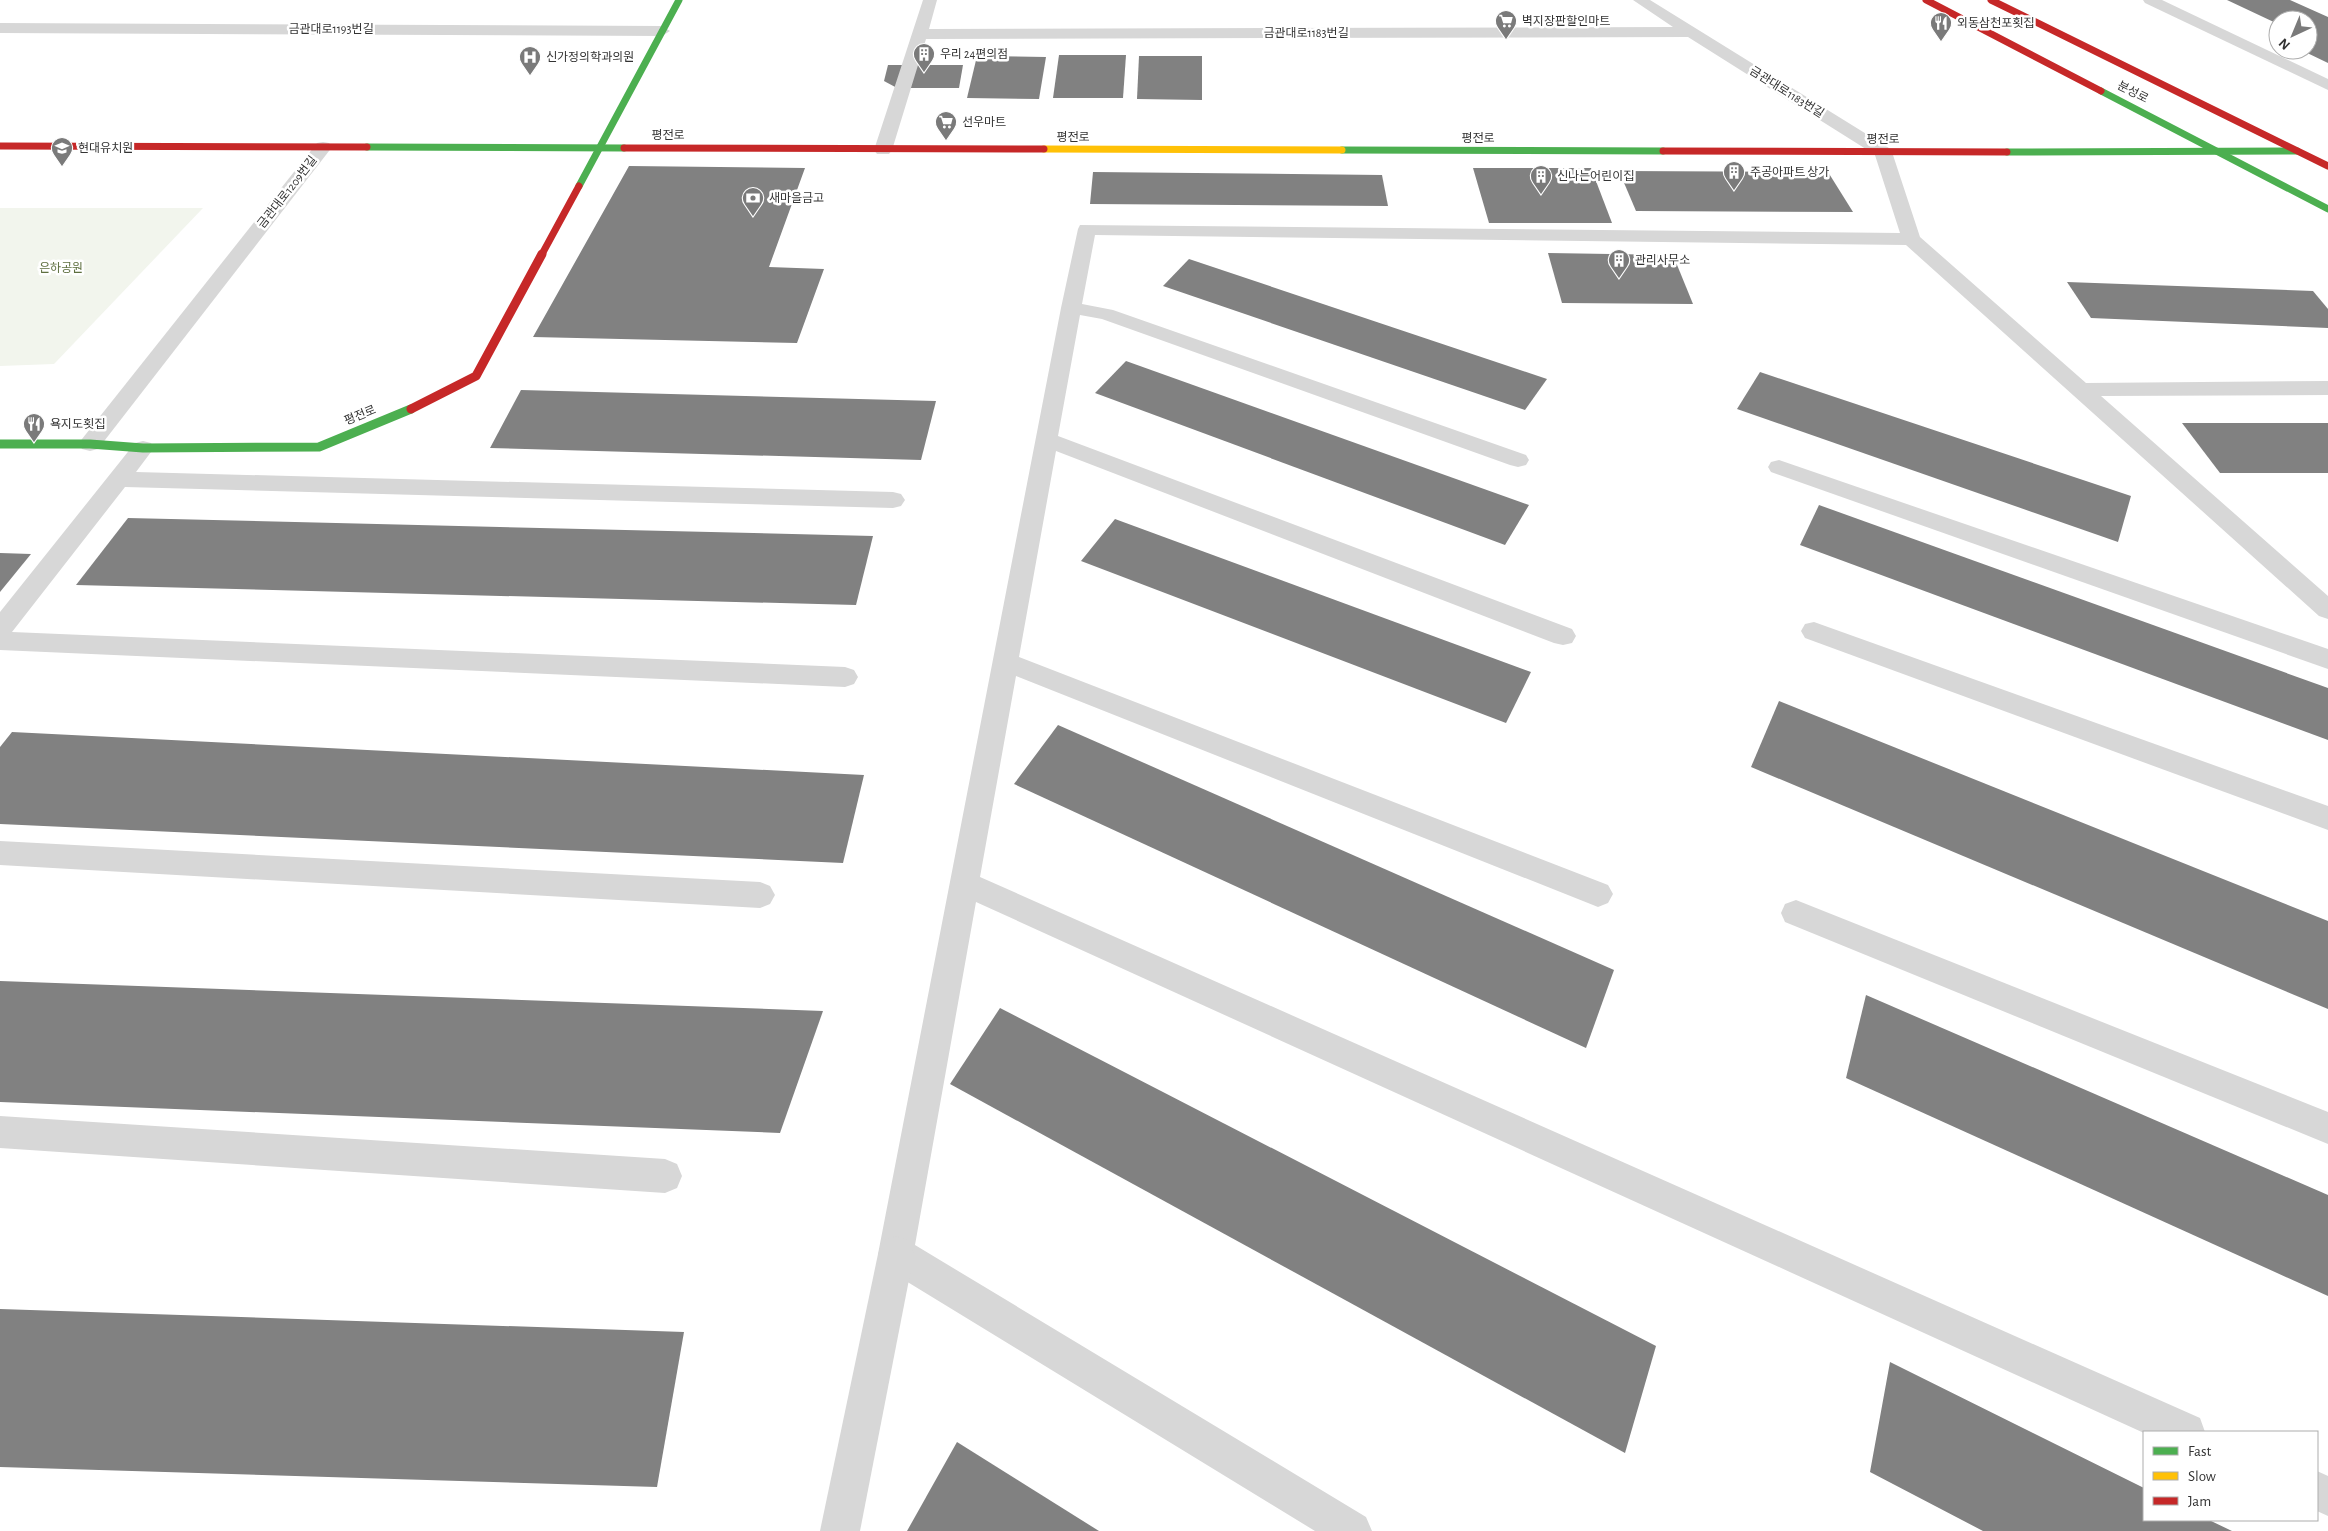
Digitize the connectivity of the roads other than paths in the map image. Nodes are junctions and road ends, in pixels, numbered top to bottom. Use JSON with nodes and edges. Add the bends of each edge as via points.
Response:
{"nodes":[{"id":1,"x":679,"y":0,"type":"edge"},
{"id":2,"x":930,"y":0,"type":"edge"},
{"id":3,"x":1640,"y":0,"type":"edge"},
{"id":4,"x":1926,"y":0,"type":"edge"},
{"id":5,"x":1990,"y":0,"type":"edge"},
{"id":6,"x":2150,"y":0,"type":"edge"},
{"id":7,"x":0,"y":28,"type":"edge"},
{"id":8,"x":662,"y":31,"type":"junction"},
{"id":9,"x":1692,"y":32,"type":"junction"},
{"id":10,"x":921,"y":34,"type":"junction"},
{"id":11,"x":2328,"y":85,"type":"edge"},
{"id":12,"x":0,"y":146,"type":"edge"},
{"id":13,"x":323,"y":147,"type":"junction"},
{"id":14,"x":599,"y":149,"type":"junction"},
{"id":15,"x":883,"y":150,"type":"junction"},
{"id":16,"x":2297,"y":151,"type":"junction"},
{"id":17,"x":1883,"y":152,"type":"junction"},
{"id":18,"x":2221,"y":153,"type":"junction"},
{"id":19,"x":2328,"y":166,"type":"edge"},
{"id":20,"x":2328,"y":209,"type":"edge"},
{"id":21,"x":1911,"y":239,"type":"junction"},
{"id":22,"x":1071,"y":308,"type":"junction"},
{"id":23,"x":2328,"y":388,"type":"edge"},
{"id":24,"x":2081,"y":390,"type":"junction"},
{"id":25,"x":1047,"y":440,"type":"junction"},
{"id":26,"x":0,"y":444,"type":"edge"},
{"id":27,"x":90,"y":444,"type":"junction"},
{"id":28,"x":143,"y":448,"type":"junction"},
{"id":29,"x":1518,"y":460,"type":"dead end"},
{"id":30,"x":1779,"y":468,"type":"dead end"},
{"id":31,"x":118,"y":479,"type":"junction"},
{"id":32,"x":893,"y":500,"type":"dead end"},
{"id":33,"x":2328,"y":610,"type":"edge"},
{"id":34,"x":0,"y":630,"type":"edge"},
{"id":35,"x":1814,"y":631,"type":"dead end"},
{"id":36,"x":1563,"y":636,"type":"dead end"},
{"id":37,"x":0,"y":640,"type":"edge"},
{"id":38,"x":2328,"y":659,"type":"edge"},
{"id":39,"x":1006,"y":662,"type":"junction"},
{"id":40,"x":845,"y":677,"type":"dead end"},
{"id":41,"x":2328,"y":818,"type":"edge"},
{"id":42,"x":0,"y":853,"type":"edge"},
{"id":43,"x":964,"y":883,"type":"junction"},
{"id":44,"x":1598,"y":894,"type":"dead end"},
{"id":45,"x":760,"y":895,"type":"dead end"},
{"id":46,"x":1796,"y":913,"type":"dead end"},
{"id":47,"x":2328,"y":1128,"type":"edge"},
{"id":48,"x":0,"y":1132,"type":"edge"},
{"id":49,"x":665,"y":1176,"type":"dead end"},
{"id":50,"x":896,"y":1254,"type":"junction"},
{"id":51,"x":2184,"y":1431,"type":"edge"},
{"id":52,"x":840,"y":1531,"type":"edge"},
{"id":53,"x":1352,"y":1531,"type":"edge"}],
"edges":[{"from":1,"to":8,"type":"street"},
{"from":2,"to":10,"type":"street"},
{"from":3,"to":9,"type":"street","name":"금관대로1183번길"},
{"from":4,"to":18,"type":"street","name":"분성로"},
{"from":5,"to":16,"type":"street","name":"분성로"},
{"from":6,"to":11,"type":"street"},
{"from":7,"to":8,"type":"street","name":"금관대로1193번길"},
{"from":8,"to":14,"type":"street"},
{"from":9,"to":10,"type":"street","name":"금관대로1183번길"},
{"from":9,"to":17,"type":"street","name":"금관대로1183번길"},
{"from":10,"to":15,"type":"street"},
{"from":12,"to":13,"type":"street","name":"금관대로1209번길"},
{"from":13,"to":14,"type":"street"},
{"from":13,"to":27,"type":"street","name":"금관대로1209번길"},
{"from":14,"to":15,"type":"street","name":"평전로"},
{"from":14,"to":28,"type":"street","name":"평전로","via":[[476,376],[415,407],[319,447]]},
{"from":15,"to":17,"type":"street","name":"평전로"},
{"from":16,"to":18,"type":"street","name":"평전로"},
{"from":16,"to":19,"type":"street","name":"분성로"},
{"from":17,"to":18,"type":"street","name":"평전로"},
{"from":17,"to":21,"type":"street"},
{"from":18,"to":20,"type":"street","name":"분성로"},
{"from":21,"to":22,"type":"street","via":[[1088,229]]},
{"from":21,"to":24,"type":"street"},
{"from":22,"to":25,"type":"street"},
{"from":22,"to":29,"type":"street","via":[[1106,314]]},
{"from":23,"to":24,"type":"street"},
{"from":24,"to":33,"type":"street"},
{"from":25,"to":36,"type":"street"},
{"from":25,"to":39,"type":"street"},
{"from":26,"to":27,"type":"street","name":"평전로"},
{"from":27,"to":28,"type":"street","name":"평전로"},
{"from":28,"to":31,"type":"street"},
{"from":30,"to":38,"type":"street"},
{"from":31,"to":32,"type":"street"},
{"from":31,"to":34,"type":"street"},
{"from":35,"to":41,"type":"street"},
{"from":37,"to":40,"type":"street"},
{"from":39,"to":43,"type":"street"},
{"from":39,"to":44,"type":"street"},
{"from":42,"to":45,"type":"street"},
{"from":43,"to":50,"type":"street"},
{"from":43,"to":51,"type":"street"},
{"from":46,"to":47,"type":"street"},
{"from":48,"to":49,"type":"street"},
{"from":50,"to":52,"type":"street"},
{"from":50,"to":53,"type":"street"}]}
